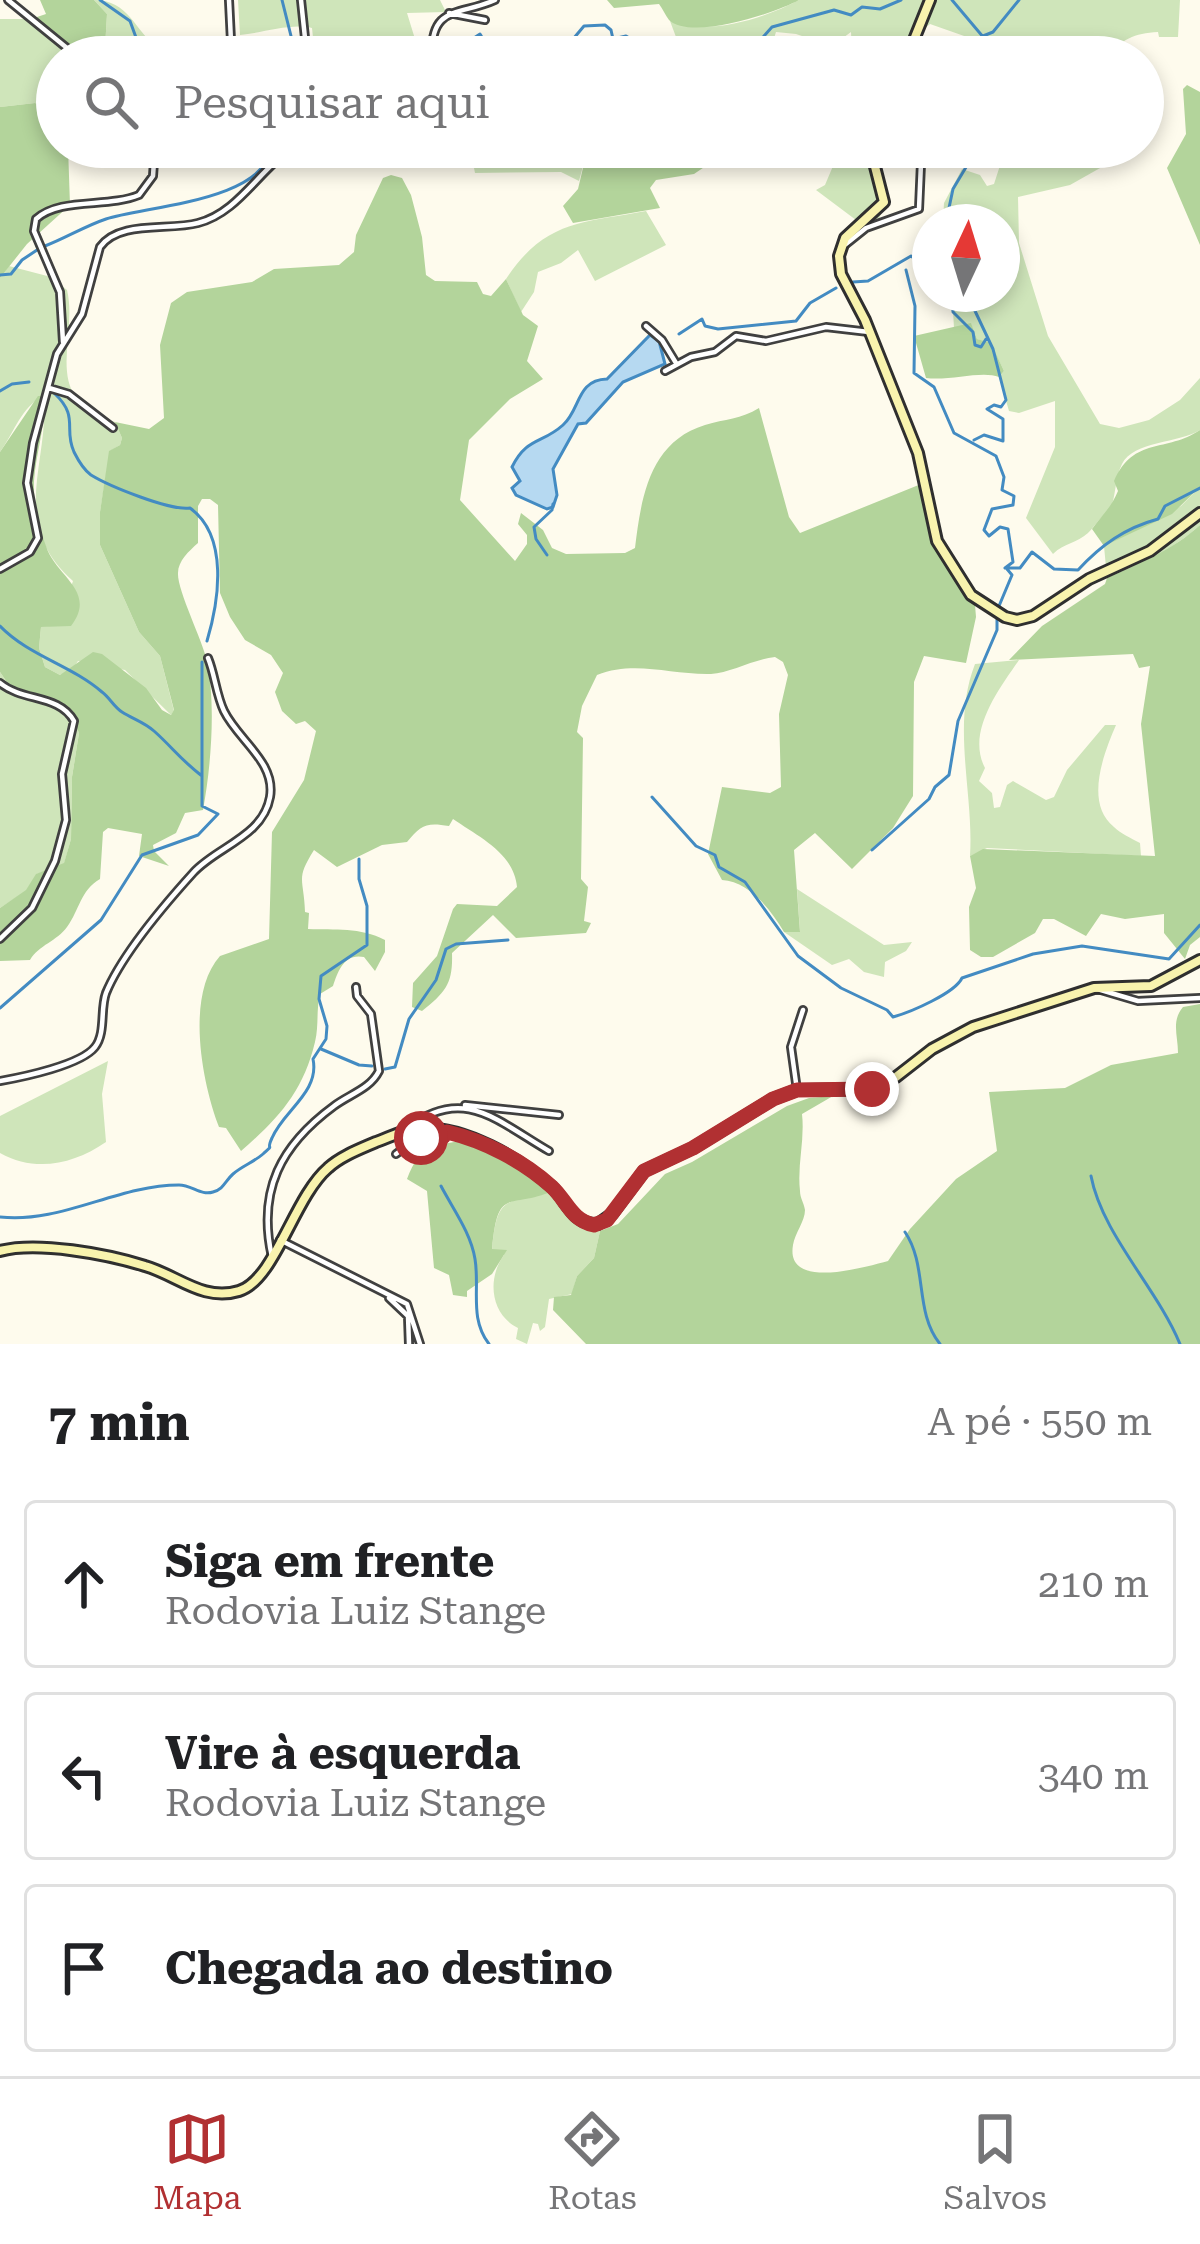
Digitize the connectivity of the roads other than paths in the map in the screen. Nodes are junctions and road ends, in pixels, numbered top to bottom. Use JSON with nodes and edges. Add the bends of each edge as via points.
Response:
{"nodes":[{"id":1,"x":8,"y":0,"type":"edge"},
{"id":2,"x":229,"y":0,"type":"edge"},
{"id":3,"x":302,"y":0,"type":"edge"},
{"id":4,"x":495,"y":0,"type":"edge"},
{"id":5,"x":931,"y":0,"type":"edge"},
{"id":6,"x":449,"y":13,"type":"junction"},
{"id":7,"x":485,"y":20,"type":"dead end"},
{"id":8,"x":52,"y":36,"type":"edge"},
{"id":9,"x":231,"y":36,"type":"edge"},
{"id":10,"x":305,"y":36,"type":"edge"},
{"id":11,"x":436,"y":36,"type":"edge"},
{"id":12,"x":916,"y":36,"type":"edge"},
{"id":13,"x":154,"y":168,"type":"edge"},
{"id":14,"x":267,"y":168,"type":"edge"},
{"id":15,"x":875,"y":168,"type":"edge"},
{"id":16,"x":922,"y":168,"type":"edge"},
{"id":17,"x":842,"y":248,"type":"junction"},
{"id":18,"x":646,"y":326,"type":"dead end"},
{"id":19,"x":870,"y":332,"type":"junction"},
{"id":20,"x":63,"y":343,"type":"junction"},
{"id":21,"x":677,"y":363,"type":"junction"},
{"id":22,"x":665,"y":371,"type":"dead end"},
{"id":23,"x":49,"y":388,"type":"junction"},
{"id":24,"x":113,"y":428,"type":"dead end"},
{"id":25,"x":1200,"y":513,"type":"edge"},
{"id":26,"x":0,"y":569,"type":"edge"},
{"id":27,"x":208,"y":658,"type":"dead end"},
{"id":28,"x":0,"y":683,"type":"edge"},
{"id":29,"x":0,"y":939,"type":"edge"},
{"id":30,"x":1200,"y":960,"type":"edge"},
{"id":31,"x":356,"y":987,"type":"dead end"},
{"id":32,"x":1094,"y":988,"type":"junction"},
{"id":33,"x":1200,"y":998,"type":"edge"},
{"id":34,"x":803,"y":1010,"type":"dead end"},
{"id":35,"x":0,"y":1081,"type":"edge"},
{"id":36,"x":797,"y":1090,"type":"junction"},
{"id":37,"x":460,"y":1106,"type":"junction"},
{"id":38,"x":559,"y":1115,"type":"dead end"},
{"id":39,"x":403,"y":1132,"type":"junction"},
{"id":40,"x":447,"y":1132,"type":"junction"},
{"id":41,"x":549,"y":1151,"type":"dead end"},
{"id":42,"x":396,"y":1154,"type":"dead end"},
{"id":43,"x":280,"y":1240,"type":"junction"},
{"id":44,"x":0,"y":1251,"type":"edge"},
{"id":45,"x":272,"y":1257,"type":"junction"},
{"id":46,"x":376,"y":1289,"type":"junction"},
{"id":47,"x":409,"y":1344,"type":"edge"},
{"id":48,"x":420,"y":1344,"type":"edge"}],
"edges":[{"from":1,"to":8,"type":"street"},
{"from":2,"to":9,"type":"street"},
{"from":3,"to":10,"type":"street"},
{"from":4,"to":6,"type":"street"},
{"from":5,"to":12,"type":"street"},
{"from":6,"to":7,"type":"street"},
{"from":6,"to":11,"type":"street"},
{"from":13,"to":20,"type":"street","via":[[140,195],[36,219],[60,292]]},
{"from":14,"to":20,"type":"street","via":[[206,220],[107,238],[82,314]]},
{"from":15,"to":17,"type":"street","via":[[884,202],[849,231]]},
{"from":16,"to":17,"type":"street","via":[[919,209],[866,228]]},
{"from":17,"to":19,"type":"street","via":[[841,274]]},
{"from":18,"to":21,"type":"street"},
{"from":19,"to":21,"type":"street","via":[[826,327],[766,341],[736,336]]},
{"from":19,"to":25,"type":"street","via":[[922,466],[937,541],[970,595],[995,612],[1033,616],[1150,551]]},
{"from":20,"to":23,"type":"street"},
{"from":21,"to":22,"type":"street"},
{"from":23,"to":24,"type":"street"},
{"from":23,"to":26,"type":"street","via":[[27,483],[38,538]]},
{"from":27,"to":35,"type":"street","via":[[226,715],[265,763],[267,807],[233,846],[197,868],[121,966],[93,1049]]},
{"from":28,"to":29,"type":"street","via":[[55,703],[74,721],[56,861],[32,908]]},
{"from":30,"to":32,"type":"street","via":[[1151,986]]},
{"from":31,"to":45,"type":"street","via":[[371,1014],[380,1071],[320,1117],[277,1165]]},
{"from":32,"to":33,"type":"street","via":[[1138,1001]]},
{"from":32,"to":36,"type":"street","via":[[954,1035],[872,1089]]},
{"from":34,"to":36,"type":"street","via":[[791,1047]]},
{"from":36,"to":40,"type":"street","via":[[644,1171],[607,1220],[594,1225],[518,1163]]},
{"from":37,"to":38,"type":"street"},
{"from":37,"to":39,"type":"street"},
{"from":37,"to":41,"type":"street"},
{"from":39,"to":40,"type":"street"},
{"from":39,"to":43,"type":"street","via":[[328,1168]]},
{"from":40,"to":42,"type":"street"},
{"from":43,"to":45,"type":"street"},
{"from":43,"to":46,"type":"street"},
{"from":44,"to":45,"type":"street","via":[[125,1261],[225,1294],[259,1280]]},
{"from":46,"to":47,"type":"street","via":[[408,1316]]},
{"from":46,"to":48,"type":"street","via":[[407,1304]]}]}
